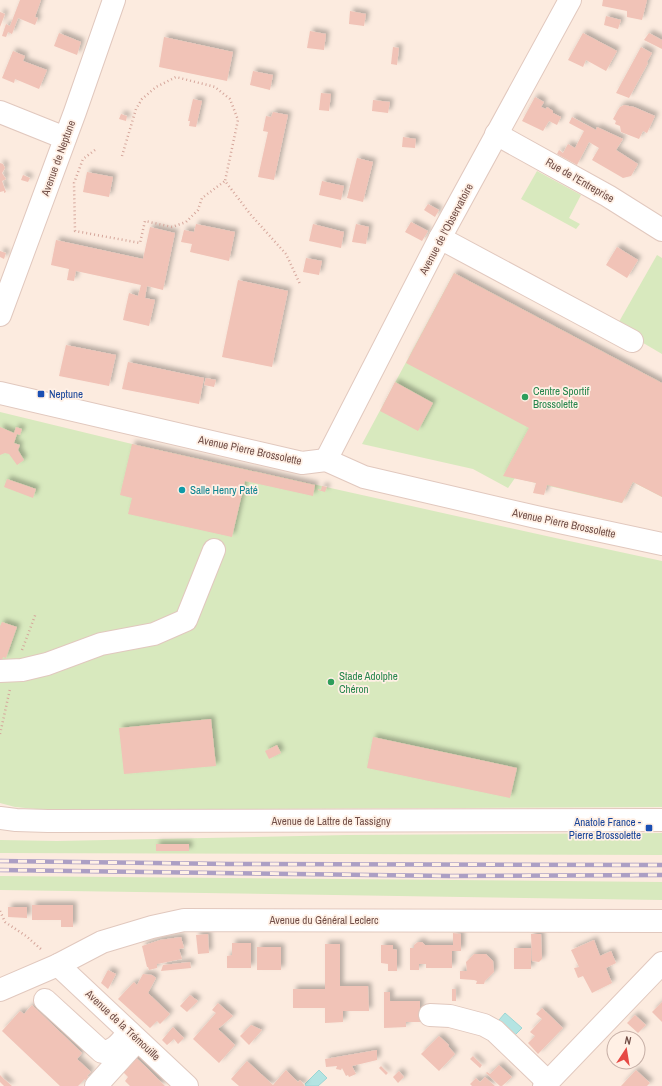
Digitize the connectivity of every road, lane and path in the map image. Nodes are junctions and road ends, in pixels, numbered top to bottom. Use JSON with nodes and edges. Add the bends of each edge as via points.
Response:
{"nodes":[{"id":1,"x":114,"y":0,"type":"edge"},
{"id":2,"x":570,"y":0,"type":"edge"},
{"id":3,"x":0,"y":112,"type":"edge"},
{"id":4,"x":496,"y":134,"type":"junction"},
{"id":5,"x":65,"y":138,"type":"junction"},
{"id":6,"x":95,"y":150,"type":"dead end"},
{"id":7,"x":122,"y":156,"type":"dead end"},
{"id":8,"x":224,"y":181,"type":"junction"},
{"id":9,"x":662,"y":230,"type":"edge"},
{"id":10,"x":440,"y":238,"type":"junction"},
{"id":11,"x":300,"y":284,"type":"dead end"},
{"id":12,"x":0,"y":315,"type":"edge"},
{"id":13,"x":632,"y":341,"type":"dead end"},
{"id":14,"x":0,"y":393,"type":"edge"},
{"id":15,"x":326,"y":460,"type":"junction"},
{"id":16,"x":662,"y":544,"type":"edge"},
{"id":17,"x":214,"y":550,"type":"dead end"},
{"id":18,"x":0,"y":671,"type":"edge"},
{"id":19,"x":0,"y":818,"type":"edge"},
{"id":20,"x":662,"y":820,"type":"edge"},
{"id":21,"x":0,"y":910,"type":"edge"},
{"id":22,"x":662,"y":921,"type":"edge"},
{"id":23,"x":662,"y":963,"type":"edge"},
{"id":24,"x":58,"y":965,"type":"junction"},
{"id":25,"x":0,"y":990,"type":"edge"},
{"id":26,"x":45,"y":1000,"type":"dead end"},
{"id":27,"x":430,"y":1015,"type":"dead end"},
{"id":28,"x":134,"y":1036,"type":"junction"},
{"id":29,"x":546,"y":1084,"type":"edge"},
{"id":30,"x":96,"y":1086,"type":"edge"},
{"id":31,"x":187,"y":1086,"type":"edge"}],
"edges":[{"from":1,"to":5,"type":"street","name":"Avenue de Neptune"},
{"from":2,"to":4,"type":"street","name":"Avenue de l'Observatoire"},
{"from":3,"to":5,"type":"street"},
{"from":4,"to":9,"type":"street","name":"Rue de l'Entreprise","via":[[608,196]]},
{"from":4,"to":10,"type":"street","name":"Avenue de l'Observatoire"},
{"from":5,"to":12,"type":"street","name":"Avenue de Neptune"},
{"from":6,"to":8,"type":"path","via":[[83,159],[74,183],[75,231],[140,243],[145,221],[172,227],[186,222],[198,210],[202,198]]},
{"from":7,"to":8,"type":"path","via":[[136,109],[142,99],[156,87],[176,78],[215,87],[230,99],[238,120]]},
{"from":8,"to":11,"type":"path","via":[[250,215],[286,254]]},
{"from":10,"to":13,"type":"street"},
{"from":10,"to":15,"type":"street","name":"Avenue de l'Observatoire"},
{"from":14,"to":15,"type":"street","name":"Avenue Pierre Brossolette","via":[[302,463]]},
{"from":15,"to":16,"type":"street","name":"Avenue Pierre Brossolette","via":[[364,477]]},
{"from":17,"to":18,"type":"street","via":[[186,620],[154,634],[100,644],[46,664],[22,670]]},
{"from":19,"to":20,"type":"street","name":"Avenue de Lattre de Tassigny","via":[[48,822]]},
{"from":21,"to":24,"type":"path","via":[[5,922],[26,936]]},
{"from":22,"to":24,"type":"street","name":"Avenue du Général Leclerc","via":[[184,920],[102,942]]},
{"from":23,"to":29,"type":"street"},
{"from":24,"to":25,"type":"street","name":"Avenue du Général Leclerc"},
{"from":24,"to":28,"type":"street","name":"Avenue de la Trémouille"},
{"from":26,"to":28,"type":"street","via":[[102,1052],[108,1052]]},
{"from":27,"to":29,"type":"street","via":[[450,1016],[484,1025],[495,1031]]},
{"from":28,"to":30,"type":"street"},
{"from":28,"to":31,"type":"street","name":"Avenue de la Trémouille"}]}
